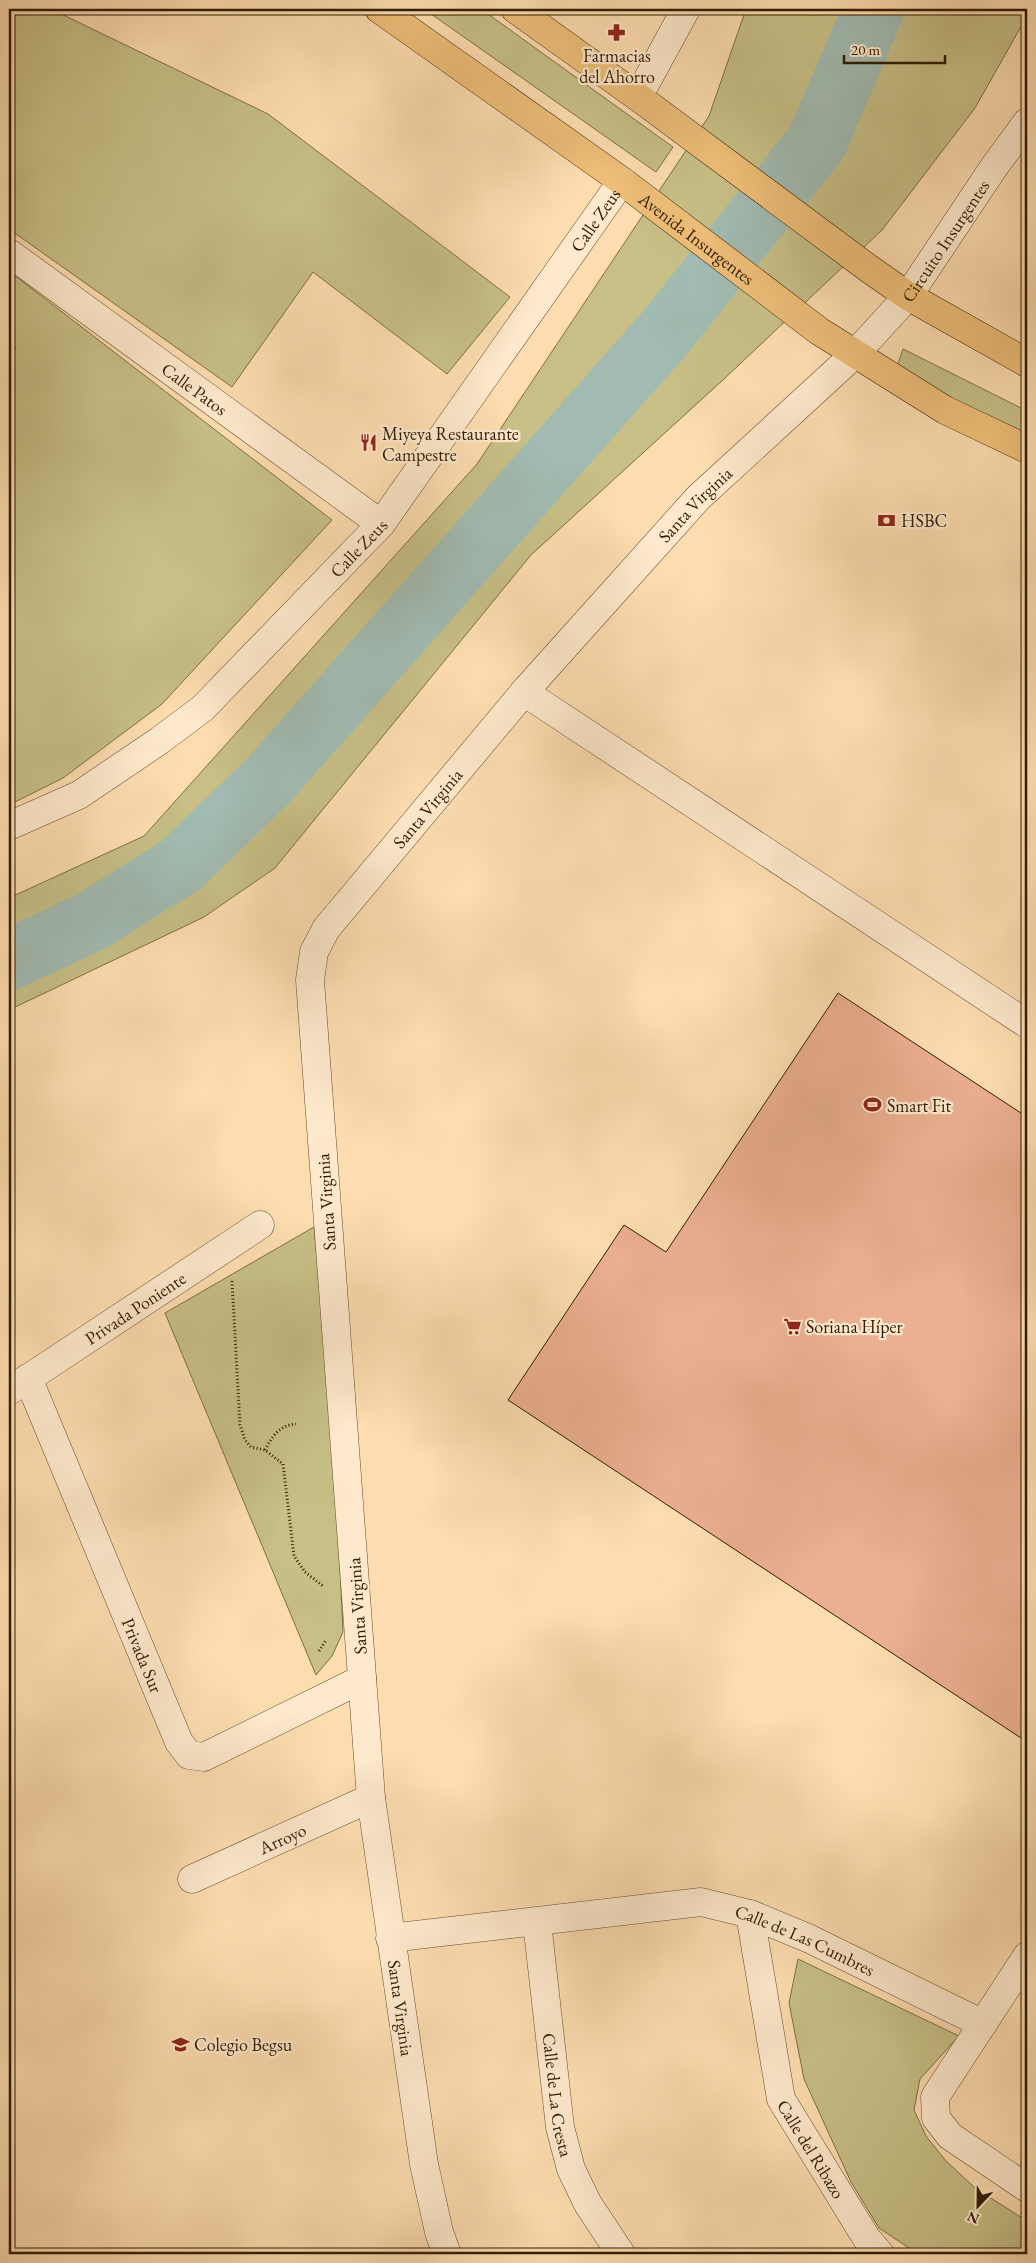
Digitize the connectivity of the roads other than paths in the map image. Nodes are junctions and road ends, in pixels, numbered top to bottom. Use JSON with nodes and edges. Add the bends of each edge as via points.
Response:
{"nodes":[{"id":1,"x":379,"y":9,"type":"edge"},
{"id":2,"x":515,"y":9,"type":"edge"},
{"id":3,"x":686,"y":9,"type":"edge"},
{"id":4,"x":638,"y":97,"type":"junction"},
{"id":5,"x":1027,"y":122,"type":"edge"},
{"id":6,"x":622,"y":181,"type":"junction"},
{"id":7,"x":9,"y":253,"type":"edge"},
{"id":8,"x":908,"y":296,"type":"junction"},
{"id":9,"x":856,"y":353,"type":"junction"},
{"id":10,"x":1027,"y":364,"type":"edge"},
{"id":11,"x":1027,"y":449,"type":"edge"},
{"id":12,"x":381,"y":524,"type":"junction"},
{"id":13,"x":524,"y":692,"type":"junction"},
{"id":14,"x":9,"y":826,"type":"edge"},
{"id":15,"x":1027,"y":1024,"type":"edge"},
{"id":16,"x":260,"y":1225,"type":"dead end"},
{"id":17,"x":19,"y":1384,"type":"edge"},
{"id":18,"x":362,"y":1679,"type":"junction"},
{"id":19,"x":371,"y":1798,"type":"junction"},
{"id":20,"x":192,"y":1879,"type":"dead end"},
{"id":21,"x":750,"y":1914,"type":"junction"},
{"id":22,"x":537,"y":1922,"type":"junction"},
{"id":23,"x":390,"y":1938,"type":"junction"},
{"id":24,"x":1027,"y":1956,"type":"edge"},
{"id":25,"x":983,"y":2024,"type":"junction"},
{"id":26,"x":1027,"y":2188,"type":"edge"},
{"id":27,"x":447,"y":2254,"type":"edge"},
{"id":28,"x":621,"y":2254,"type":"edge"},
{"id":29,"x":880,"y":2254,"type":"edge"}],
"edges":[{"from":1,"to":6,"type":"main road","name":"Avenida Insurgentes"},
{"from":2,"to":4,"type":"main road"},
{"from":3,"to":4,"type":"street"},
{"from":4,"to":8,"type":"main road"},
{"from":5,"to":8,"type":"street","name":"Circuito Insurgentes"},
{"from":6,"to":9,"type":"main road","name":"Avenida Insurgentes","via":[[819,331]]},
{"from":6,"to":12,"type":"street","name":"Calle Zeus"},
{"from":7,"to":12,"type":"street","name":"Calle Patos"},
{"from":8,"to":9,"type":"street","name":"Circuito Insurgentes"},
{"from":8,"to":10,"type":"main road"},
{"from":9,"to":11,"type":"main road","name":"Avenida Insurgentes","via":[[945,410]]},
{"from":9,"to":13,"type":"street","name":"Santa Virginia","via":[[698,498]]},
{"from":12,"to":14,"type":"street","name":"Calle Zeus","via":[[202,708],[79,795]]},
{"from":13,"to":15,"type":"street"},
{"from":13,"to":18,"type":"street","name":"Santa Virginia","via":[[326,929],[314,952],[310,980]]},
{"from":16,"to":17,"type":"street","name":"Privada Poniente"},
{"from":17,"to":18,"type":"street","name":"Privada Sur","via":[[179,1742],[190,1754],[204,1757]]},
{"from":18,"to":19,"type":"street","name":"Santa Virginia"},
{"from":19,"to":20,"type":"street","name":"Arroyo"},
{"from":19,"to":23,"type":"street","name":"Santa Virginia"},
{"from":21,"to":22,"type":"street","name":"Calle de Las Cumbres","via":[[701,1902]]},
{"from":21,"to":25,"type":"street","name":"Calle de Las Cumbres","via":[[810,1939]]},
{"from":21,"to":29,"type":"street","name":"Calle del Ribazo","via":[[781,2099],[867,2239]]},
{"from":22,"to":23,"type":"street","name":"Calle de Las Cumbres"},
{"from":22,"to":28,"type":"street","name":"Calle de La Cresta","via":[[562,2135],[575,2178]]},
{"from":23,"to":27,"type":"street","name":"Santa Virginia","via":[[424,2164]]},
{"from":24,"to":25,"type":"street"},
{"from":25,"to":26,"type":"street","via":[[934,2097],[936,2118],[950,2136]]}]}
